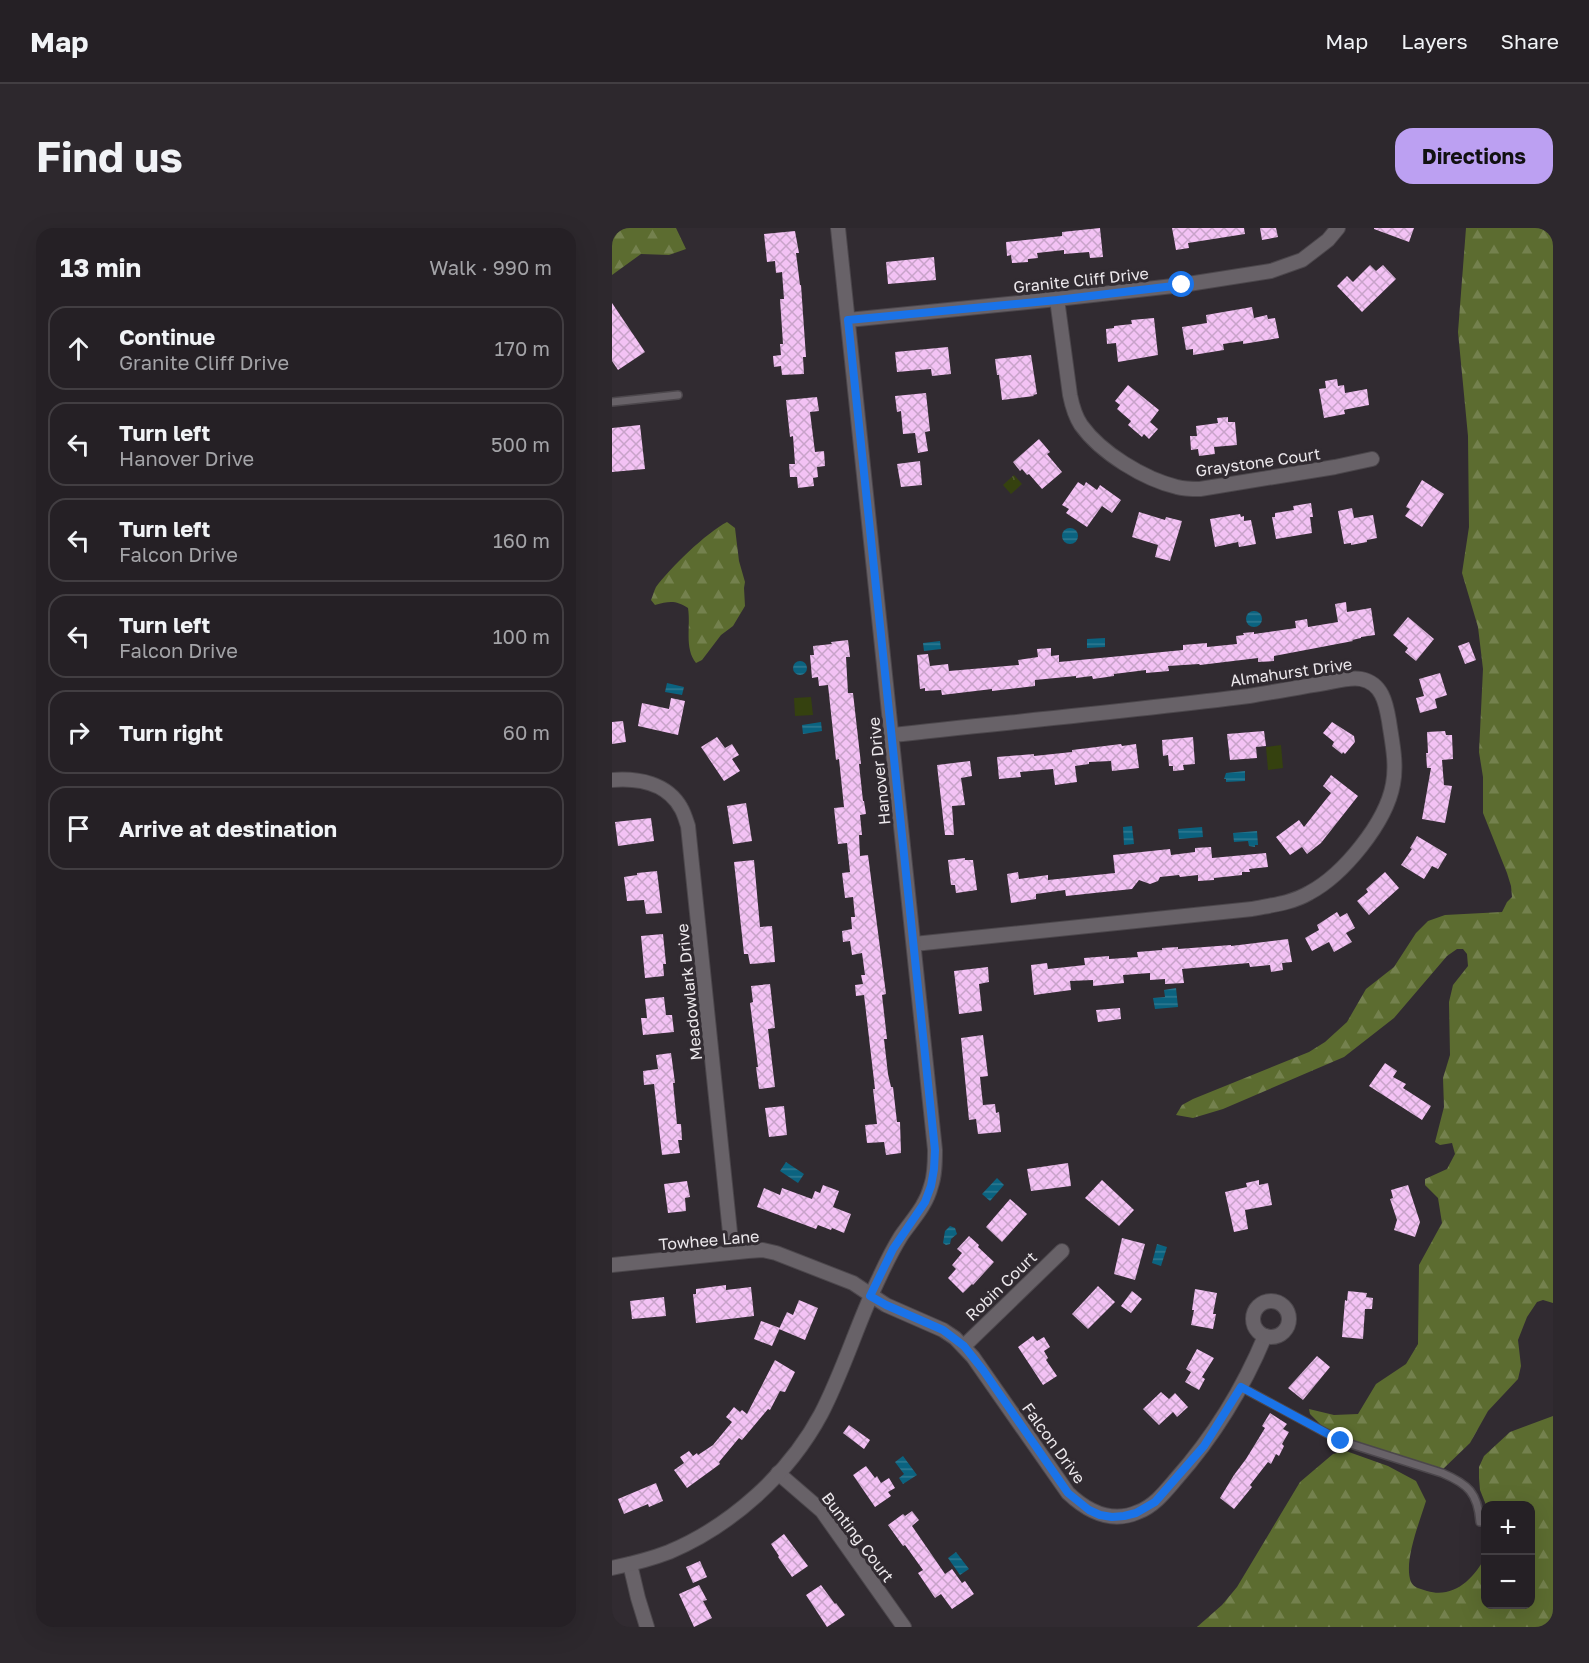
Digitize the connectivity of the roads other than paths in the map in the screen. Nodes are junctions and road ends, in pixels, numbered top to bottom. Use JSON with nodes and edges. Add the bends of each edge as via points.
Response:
{"nodes":[{"id":1,"x":838,"y":228,"type":"edge"},
{"id":2,"x":1338,"y":228,"type":"edge"},
{"id":3,"x":1057,"y":300,"type":"junction"},
{"id":4,"x":848,"y":320,"type":"junction"},
{"id":5,"x":678,"y":395,"type":"dead end"},
{"id":6,"x":612,"y":402,"type":"edge"},
{"id":7,"x":1372,"y":459,"type":"dead end"},
{"id":8,"x":892,"y":735,"type":"junction"},
{"id":9,"x":612,"y":780,"type":"edge"},
{"id":10,"x":914,"y":944,"type":"junction"},
{"id":11,"x":1062,"y":1251,"type":"dead end"},
{"id":12,"x":732,"y":1252,"type":"junction"},
{"id":13,"x":612,"y":1265,"type":"edge"},
{"id":14,"x":870,"y":1296,"type":"junction"},
{"id":15,"x":1265,"y":1336,"type":"dead end"},
{"id":16,"x":964,"y":1346,"type":"junction"},
{"id":17,"x":1241,"y":1387,"type":"junction"},
{"id":18,"x":778,"y":1473,"type":"junction"},
{"id":19,"x":1480,"y":1522,"type":"dead end"},
{"id":20,"x":630,"y":1564,"type":"junction"},
{"id":21,"x":612,"y":1568,"type":"edge"},
{"id":22,"x":647,"y":1627,"type":"edge"},
{"id":23,"x":904,"y":1627,"type":"edge"}],
"edges":[{"from":1,"to":4,"type":"street","name":"Hanover Drive"},
{"from":2,"to":3,"type":"street","name":"Granite Cliff Drive","via":[[1302,260],[1271,271]]},
{"from":3,"to":4,"type":"street","name":"Granite Cliff Drive"},
{"from":3,"to":7,"type":"street","name":"Graystone Court","via":[[1068,386],[1080,424],[1106,450],[1141,473],[1179,488],[1200,489]]},
{"from":4,"to":8,"type":"street","name":"Hanover Drive"},
{"from":5,"to":6,"type":"lane"},
{"from":8,"to":10,"type":"street","name":"Hanover Drive"},
{"from":8,"to":10,"type":"street","name":"Almahurst Drive","via":[[1361,679],[1377,687],[1385,700],[1394,752],[1390,796],[1372,831],[1326,882],[1298,898],[1252,909]]},
{"from":9,"to":12,"type":"street","name":"Meadowlark Drive","via":[[638,780],[658,787],[674,799],[688,826]]},
{"from":10,"to":14,"type":"street","name":"Hanover Drive","via":[[934,1169],[925,1202],[893,1249]]},
{"from":11,"to":16,"type":"street","name":"Robin Court"},
{"from":12,"to":13,"type":"street","name":"Towhee Lane"},
{"from":12,"to":14,"type":"street","name":"Towhee Lane","via":[[776,1253],[853,1283]]},
{"from":14,"to":16,"type":"street","name":"Falcon Drive","via":[[943,1330]]},
{"from":14,"to":18,"type":"street","name":"Hanover Drive","via":[[820,1415]]},
{"from":15,"to":17,"type":"street","name":"Falcon Drive"},
{"from":16,"to":17,"type":"street","name":"Falcon Drive","via":[[1068,1493],[1089,1510],[1112,1517],[1136,1513],[1155,1502],[1204,1446]]},
{"from":17,"to":19,"type":"lane","via":[[1341,1441],[1457,1479],[1472,1493]]},
{"from":18,"to":20,"type":"street","name":"Hanover Drive","via":[[743,1506],[702,1535]]},
{"from":18,"to":23,"type":"street","name":"Bunting Court","via":[[822,1512]]},
{"from":20,"to":21,"type":"street","name":"Hanover Drive"},
{"from":20,"to":22,"type":"street"}]}
